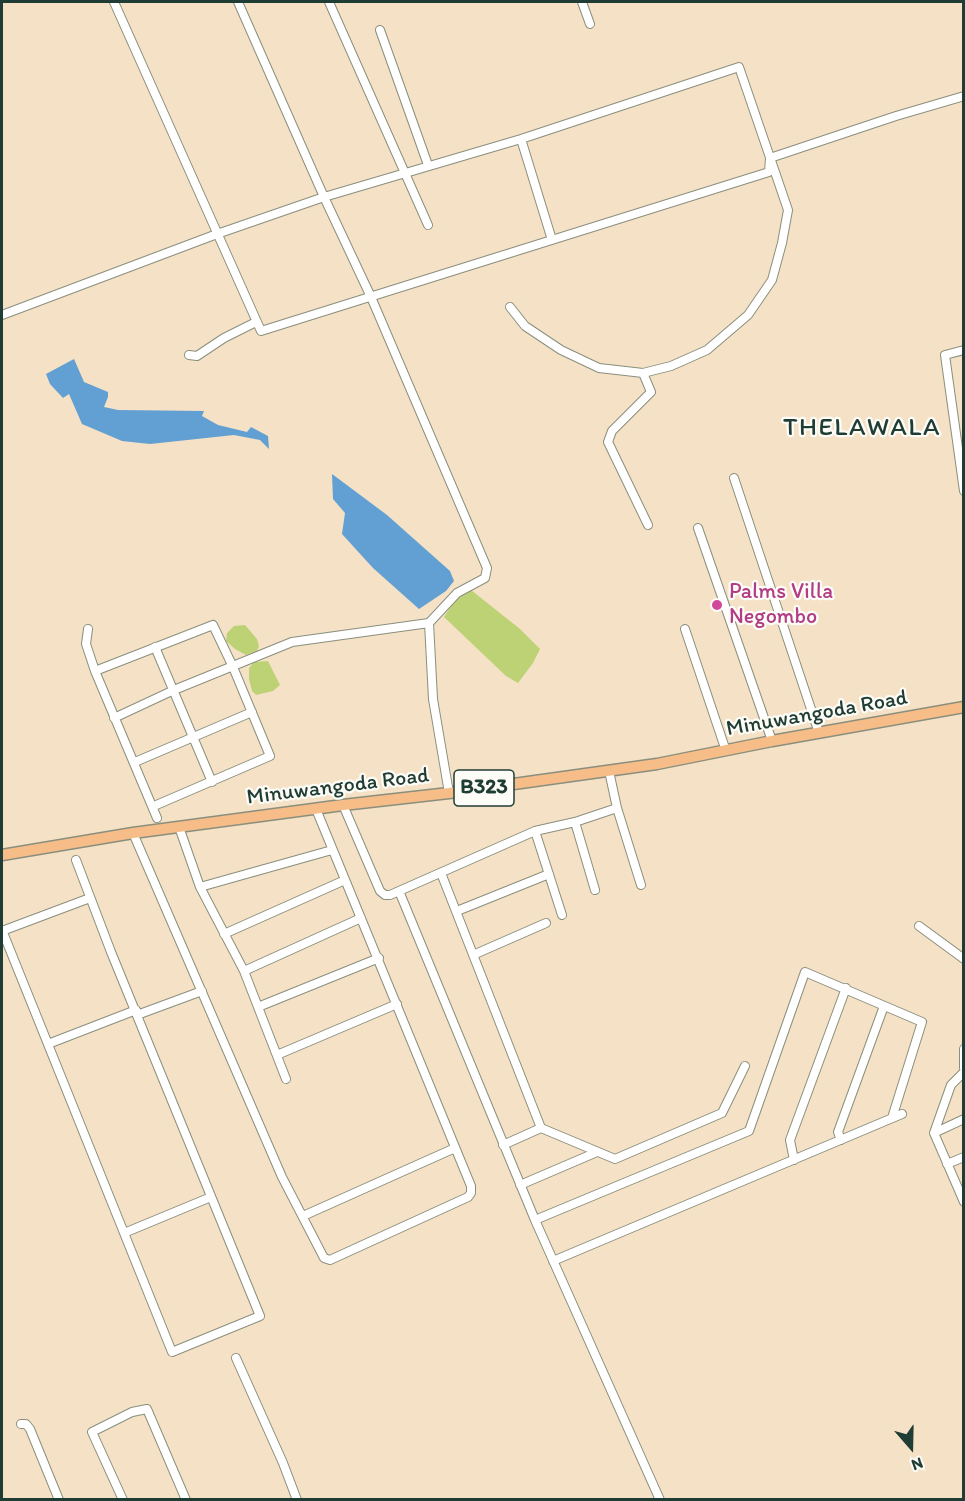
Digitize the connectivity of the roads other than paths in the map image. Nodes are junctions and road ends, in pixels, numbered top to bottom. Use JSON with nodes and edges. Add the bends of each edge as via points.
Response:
{"nodes":[{"id":1,"x":114,"y":2,"type":"edge"},
{"id":2,"x":238,"y":2,"type":"edge"},
{"id":3,"x":329,"y":2,"type":"edge"},
{"id":4,"x":582,"y":2,"type":"edge"},
{"id":5,"x":590,"y":24,"type":"dead end"},
{"id":6,"x":380,"y":30,"type":"dead end"},
{"id":7,"x":963,"y":96,"type":"edge"},
{"id":8,"x":520,"y":139,"type":"junction"},
{"id":9,"x":770,"y":158,"type":"junction"},
{"id":10,"x":428,"y":165,"type":"junction"},
{"id":11,"x":405,"y":172,"type":"junction"},
{"id":12,"x":324,"y":197,"type":"junction"},
{"id":13,"x":428,"y":225,"type":"dead end"},
{"id":14,"x":218,"y":234,"type":"junction"},
{"id":15,"x":552,"y":240,"type":"junction"},
{"id":16,"x":371,"y":297,"type":"junction"},
{"id":17,"x":510,"y":307,"type":"dead end"},
{"id":18,"x":2,"y":315,"type":"edge"},
{"id":19,"x":256,"y":322,"type":"junction"},
{"id":20,"x":963,"y":350,"type":"edge"},
{"id":21,"x":189,"y":355,"type":"dead end"},
{"id":22,"x":643,"y":373,"type":"junction"},
{"id":23,"x":734,"y":478,"type":"dead end"},
{"id":24,"x":963,"y":491,"type":"edge"},
{"id":25,"x":648,"y":525,"type":"dead end"},
{"id":26,"x":698,"y":528,"type":"dead end"},
{"id":27,"x":429,"y":623,"type":"junction"},
{"id":28,"x":88,"y":629,"type":"dead end"},
{"id":29,"x":684,"y":629,"type":"dead end"},
{"id":30,"x":155,"y":647,"type":"junction"},
{"id":31,"x":233,"y":667,"type":"junction"},
{"id":32,"x":95,"y":671,"type":"junction"},
{"id":33,"x":174,"y":690,"type":"junction"},
{"id":34,"x":963,"y":707,"type":"edge"},
{"id":35,"x":252,"y":712,"type":"junction"},
{"id":36,"x":114,"y":718,"type":"junction"},
{"id":37,"x":819,"y":733,"type":"junction"},
{"id":38,"x":194,"y":737,"type":"junction"},
{"id":39,"x":772,"y":741,"type":"junction"},
{"id":40,"x":726,"y":751,"type":"junction"},
{"id":41,"x":135,"y":762,"type":"junction"},
{"id":42,"x":609,"y":771,"type":"junction"},
{"id":43,"x":212,"y":782,"type":"junction"},
{"id":44,"x":448,"y":794,"type":"junction"},
{"id":45,"x":343,"y":805,"type":"junction"},
{"id":46,"x":154,"y":806,"type":"junction"},
{"id":47,"x":617,"y":808,"type":"junction"},
{"id":48,"x":316,"y":809,"type":"junction"},
{"id":49,"x":157,"y":818,"type":"dead end"},
{"id":50,"x":575,"y":822,"type":"junction"},
{"id":51,"x":179,"y":827,"type":"junction"},
{"id":52,"x":535,"y":831,"type":"junction"},
{"id":53,"x":133,"y":833,"type":"junction"},
{"id":54,"x":332,"y":850,"type":"junction"},
{"id":55,"x":2,"y":855,"type":"edge"},
{"id":56,"x":76,"y":860,"type":"dead end"},
{"id":57,"x":441,"y":873,"type":"junction"},
{"id":58,"x":549,"y":874,"type":"junction"},
{"id":59,"x":345,"y":880,"type":"junction"},
{"id":60,"x":641,"y":885,"type":"dead end"},
{"id":61,"x":200,"y":887,"type":"junction"},
{"id":62,"x":595,"y":890,"type":"dead end"},
{"id":63,"x":399,"y":891,"type":"junction"},
{"id":64,"x":90,"y":898,"type":"junction"},
{"id":65,"x":457,"y":911,"type":"junction"},
{"id":66,"x":562,"y":915,"type":"dead end"},
{"id":67,"x":361,"y":918,"type":"junction"},
{"id":68,"x":546,"y":923,"type":"dead end"},
{"id":69,"x":919,"y":926,"type":"dead end"},
{"id":70,"x":2,"y":931,"type":"edge"},
{"id":71,"x":224,"y":934,"type":"junction"},
{"id":72,"x":474,"y":955,"type":"junction"},
{"id":73,"x":379,"y":958,"type":"junction"},
{"id":74,"x":963,"y":959,"type":"edge"},
{"id":75,"x":244,"y":971,"type":"junction"},
{"id":76,"x":846,"y":988,"type":"junction"},
{"id":77,"x":202,"y":991,"type":"junction"},
{"id":78,"x":397,"y":1004,"type":"junction"},
{"id":79,"x":884,"y":1006,"type":"junction"},
{"id":80,"x":258,"y":1007,"type":"junction"},
{"id":81,"x":137,"y":1013,"type":"junction"},
{"id":82,"x":48,"y":1044,"type":"junction"},
{"id":83,"x":963,"y":1050,"type":"edge"},
{"id":84,"x":277,"y":1054,"type":"junction"},
{"id":85,"x":745,"y":1066,"type":"dead end"},
{"id":86,"x":963,"y":1070,"type":"edge"},
{"id":87,"x":286,"y":1079,"type":"dead end"},
{"id":88,"x":902,"y":1114,"type":"dead end"},
{"id":89,"x":892,"y":1118,"type":"junction"},
{"id":90,"x":963,"y":1119,"type":"edge"},
{"id":91,"x":542,"y":1128,"type":"junction"},
{"id":92,"x":934,"y":1133,"type":"junction"},
{"id":93,"x":841,"y":1140,"type":"junction"},
{"id":94,"x":503,"y":1145,"type":"junction"},
{"id":95,"x":455,"y":1148,"type":"junction"},
{"id":96,"x":597,"y":1152,"type":"junction"},
{"id":97,"x":963,"y":1157,"type":"edge"},
{"id":98,"x":794,"y":1160,"type":"junction"},
{"id":99,"x":946,"y":1164,"type":"junction"},
{"id":100,"x":520,"y":1185,"type":"junction"},
{"id":101,"x":211,"y":1197,"type":"junction"},
{"id":102,"x":963,"y":1201,"type":"edge"},
{"id":103,"x":303,"y":1216,"type":"junction"},
{"id":104,"x":535,"y":1220,"type":"junction"},
{"id":105,"x":124,"y":1233,"type":"junction"},
{"id":106,"x":553,"y":1261,"type":"junction"},
{"id":107,"x":236,"y":1358,"type":"dead end"},
{"id":108,"x":21,"y":1424,"type":"dead end"},
{"id":109,"x":59,"y":1500,"type":"edge"},
{"id":110,"x":123,"y":1500,"type":"edge"},
{"id":111,"x":186,"y":1500,"type":"edge"},
{"id":112,"x":297,"y":1500,"type":"edge"},
{"id":113,"x":660,"y":1500,"type":"edge"}],
"edges":[{"from":1,"to":14,"type":"street"},
{"from":2,"to":12,"type":"street"},
{"from":3,"to":11,"type":"street"},
{"from":4,"to":5,"type":"street"},
{"from":6,"to":10,"type":"street"},
{"from":7,"to":9,"type":"street"},
{"from":8,"to":9,"type":"street","via":[[739,67]]},
{"from":8,"to":10,"type":"street"},
{"from":8,"to":15,"type":"street"},
{"from":9,"to":15,"type":"street","via":[[769,172]]},
{"from":9,"to":22,"type":"street","via":[[788,210],[772,280],[748,315],[706,350],[671,366]]},
{"from":10,"to":11,"type":"street"},
{"from":11,"to":12,"type":"street"},
{"from":11,"to":13,"type":"street"},
{"from":12,"to":14,"type":"street"},
{"from":12,"to":16,"type":"street"},
{"from":14,"to":18,"type":"street"},
{"from":14,"to":19,"type":"street"},
{"from":15,"to":16,"type":"street"},
{"from":16,"to":19,"type":"street","via":[[261,331]]},
{"from":16,"to":27,"type":"street","via":[[487,568],[485,578],[457,593]]},
{"from":17,"to":22,"type":"street","via":[[525,327],[561,350],[599,368]]},
{"from":19,"to":21,"type":"street","via":[[197,356]]},
{"from":20,"to":24,"type":"street","via":[[945,355]]},
{"from":22,"to":25,"type":"street","via":[[651,392],[612,431],[608,442]]},
{"from":23,"to":37,"type":"street"},
{"from":26,"to":39,"type":"street"},
{"from":27,"to":31,"type":"street","via":[[292,642]]},
{"from":27,"to":44,"type":"street","via":[[433,699]]},
{"from":28,"to":32,"type":"street","via":[[86,644]]},
{"from":29,"to":40,"type":"street"},
{"from":30,"to":31,"type":"street","via":[[213,625]]},
{"from":30,"to":32,"type":"street"},
{"from":30,"to":33,"type":"street"},
{"from":31,"to":33,"type":"street"},
{"from":31,"to":35,"type":"street"},
{"from":32,"to":36,"type":"street"},
{"from":33,"to":36,"type":"street"},
{"from":33,"to":38,"type":"street"},
{"from":34,"to":37,"type":"main road","name":"Minuwangoda Road","number":"B323"},
{"from":35,"to":38,"type":"street"},
{"from":35,"to":43,"type":"street","via":[[270,756]]},
{"from":36,"to":41,"type":"street"},
{"from":37,"to":39,"type":"main road","name":"Minuwangoda Road","number":"B323"},
{"from":38,"to":41,"type":"street"},
{"from":38,"to":43,"type":"street"},
{"from":39,"to":40,"type":"main road","name":"Minuwangoda Road","number":"B323"},
{"from":40,"to":42,"type":"main road","name":"Minuwangoda Road","number":"B323"},
{"from":41,"to":46,"type":"street"},
{"from":42,"to":44,"type":"main road","name":"Minuwangoda Road","number":"B323"},
{"from":42,"to":47,"type":"street"},
{"from":43,"to":46,"type":"street"},
{"from":44,"to":45,"type":"main road","name":"Minuwangoda Road","number":"B323"},
{"from":45,"to":48,"type":"main road","name":"Minuwangoda Road","number":"B323"},
{"from":45,"to":63,"type":"street","via":[[380,891],[390,895]]},
{"from":46,"to":49,"type":"street"},
{"from":47,"to":50,"type":"street"},
{"from":47,"to":60,"type":"street"},
{"from":48,"to":51,"type":"main road","name":"Minuwangoda Road","number":"B323"},
{"from":48,"to":54,"type":"street"},
{"from":50,"to":52,"type":"street"},
{"from":50,"to":62,"type":"street"},
{"from":51,"to":53,"type":"main road","name":"Minuwangoda Road","number":"B323"},
{"from":51,"to":61,"type":"street"},
{"from":52,"to":57,"type":"street"},
{"from":52,"to":58,"type":"street"},
{"from":53,"to":55,"type":"main road","name":"Minuwangoda Road","number":"B323"},
{"from":53,"to":77,"type":"street"},
{"from":54,"to":59,"type":"street"},
{"from":54,"to":61,"type":"street"},
{"from":56,"to":64,"type":"street"},
{"from":57,"to":63,"type":"street"},
{"from":57,"to":65,"type":"street"},
{"from":58,"to":65,"type":"street"},
{"from":58,"to":66,"type":"street"},
{"from":59,"to":67,"type":"street"},
{"from":59,"to":71,"type":"street"},
{"from":61,"to":71,"type":"street"},
{"from":63,"to":94,"type":"street"},
{"from":64,"to":70,"type":"street"},
{"from":64,"to":81,"type":"street"},
{"from":65,"to":72,"type":"street"},
{"from":67,"to":73,"type":"street"},
{"from":67,"to":75,"type":"street"},
{"from":68,"to":72,"type":"street"},
{"from":69,"to":74,"type":"street"},
{"from":70,"to":82,"type":"street"},
{"from":71,"to":75,"type":"street"},
{"from":72,"to":91,"type":"street"},
{"from":73,"to":78,"type":"street"},
{"from":73,"to":80,"type":"street"},
{"from":75,"to":80,"type":"street"},
{"from":76,"to":79,"type":"street"},
{"from":76,"to":98,"type":"street","via":[[790,1140]]},
{"from":76,"to":104,"type":"street","via":[[805,972],[749,1131]]},
{"from":77,"to":81,"type":"street"},
{"from":77,"to":103,"type":"street","via":[[282,1177]]},
{"from":78,"to":84,"type":"street"},
{"from":78,"to":95,"type":"street"},
{"from":79,"to":89,"type":"street","via":[[922,1022]]},
{"from":79,"to":93,"type":"street","via":[[838,1132]]},
{"from":80,"to":84,"type":"street"},
{"from":81,"to":82,"type":"street"},
{"from":81,"to":101,"type":"street"},
{"from":82,"to":105,"type":"street"},
{"from":83,"to":86,"type":"street"},
{"from":84,"to":87,"type":"street"},
{"from":85,"to":96,"type":"street","via":[[722,1113],[615,1159]]},
{"from":86,"to":92,"type":"street","via":[[951,1085]]},
{"from":88,"to":89,"type":"street"},
{"from":89,"to":93,"type":"street"},
{"from":90,"to":92,"type":"street"},
{"from":91,"to":94,"type":"street"},
{"from":91,"to":96,"type":"street"},
{"from":92,"to":99,"type":"street"},
{"from":93,"to":98,"type":"street"},
{"from":94,"to":100,"type":"street"},
{"from":95,"to":103,"type":"street"},
{"from":95,"to":103,"type":"street","via":[[471,1186],[468,1197],[338,1257],[324,1258]]},
{"from":96,"to":100,"type":"street"},
{"from":97,"to":99,"type":"street"},
{"from":98,"to":106,"type":"street"},
{"from":99,"to":102,"type":"street"},
{"from":100,"to":104,"type":"street"},
{"from":101,"to":105,"type":"street"},
{"from":101,"to":105,"type":"street","via":[[260,1316],[172,1352]]},
{"from":104,"to":106,"type":"street"},
{"from":106,"to":113,"type":"street"},
{"from":107,"to":112,"type":"street"},
{"from":108,"to":109,"type":"street","via":[[30,1429]]},
{"from":110,"to":111,"type":"street","via":[[92,1432],[132,1412],[147,1409]]}]}
